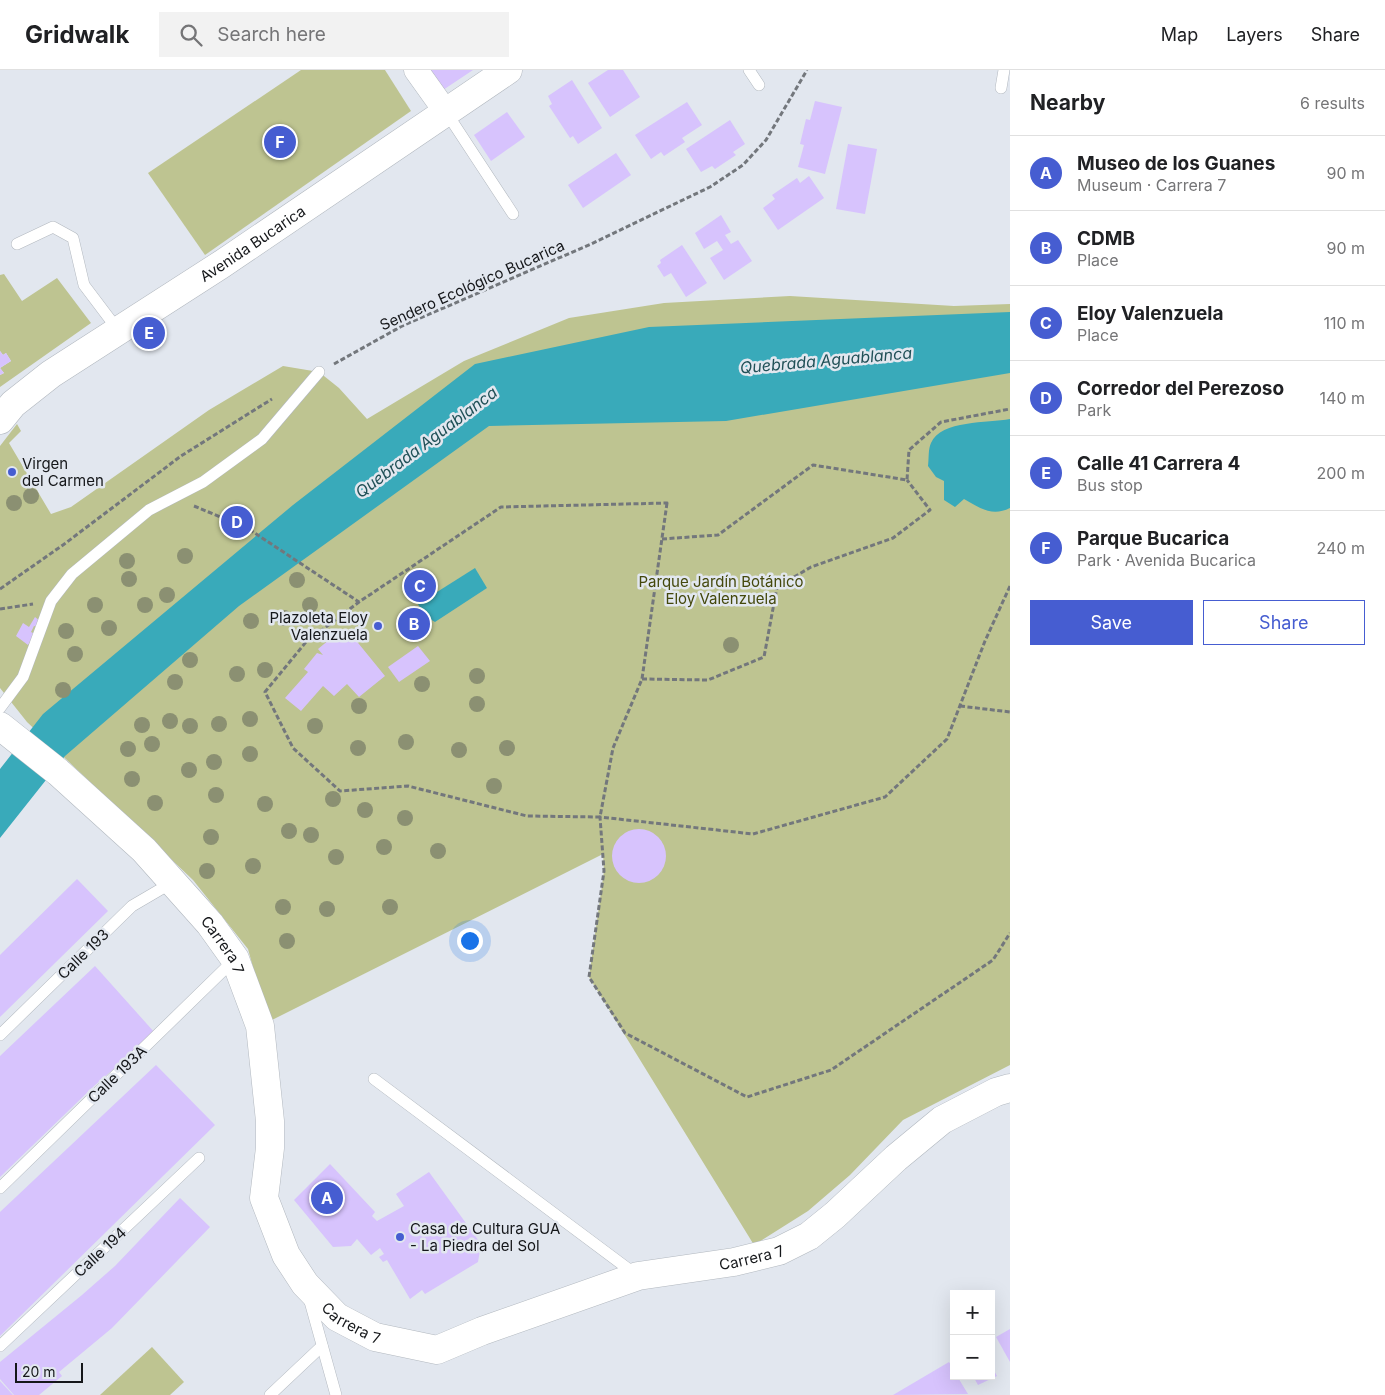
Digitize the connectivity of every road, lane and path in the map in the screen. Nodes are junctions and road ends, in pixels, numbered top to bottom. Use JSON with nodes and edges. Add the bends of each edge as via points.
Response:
{"nodes":[{"id":1,"x":416,"y":70,"type":"edge"},
{"id":2,"x":508,"y":70,"type":"edge"},
{"id":3,"x":749,"y":70,"type":"edge"},
{"id":4,"x":806,"y":70,"type":"edge"},
{"id":5,"x":1004,"y":70,"type":"edge"},
{"id":6,"x":759,"y":85,"type":"dead end"},
{"id":7,"x":1001,"y":88,"type":"dead end"},
{"id":8,"x":446,"y":112,"type":"junction"},
{"id":9,"x":513,"y":214,"type":"dead end"},
{"id":10,"x":17,"y":244,"type":"dead end"},
{"id":11,"x":118,"y":330,"type":"junction"},
{"id":12,"x":319,"y":372,"type":"joint"},
{"id":13,"x":278,"y":396,"type":"dead end"},
{"id":14,"x":1010,"y":409,"type":"edge"},
{"id":15,"x":0,"y":420,"type":"edge"},
{"id":16,"x":907,"y":480,"type":"junction"},
{"id":17,"x":173,"y":498,"type":"junction"},
{"id":18,"x":662,"y":540,"type":"junction"},
{"id":19,"x":1010,"y":586,"type":"edge"},
{"id":20,"x":0,"y":589,"type":"edge"},
{"id":21,"x":51,"y":601,"type":"junction"},
{"id":22,"x":359,"y":602,"type":"junction"},
{"id":23,"x":0,"y":609,"type":"edge"},
{"id":24,"x":642,"y":678,"type":"junction"},
{"id":25,"x":960,"y":706,"type":"junction"},
{"id":26,"x":0,"y":708,"type":"edge"},
{"id":27,"x":1010,"y":712,"type":"edge"},
{"id":28,"x":7,"y":737,"type":"edge"},
{"id":29,"x":600,"y":817,"type":"junction"},
{"id":30,"x":167,"y":876,"type":"junction"},
{"id":31,"x":1010,"y":933,"type":"edge"},
{"id":32,"x":235,"y":959,"type":"junction"},
{"id":33,"x":0,"y":1035,"type":"edge"},
{"id":34,"x":374,"y":1079,"type":"dead end"},
{"id":35,"x":1010,"y":1088,"type":"edge"},
{"id":36,"x":199,"y":1158,"type":"dead end"},
{"id":37,"x":0,"y":1188,"type":"edge"},
{"id":38,"x":638,"y":1276,"type":"junction"},
{"id":39,"x":305,"y":1284,"type":"junction"},
{"id":40,"x":0,"y":1346,"type":"edge"},
{"id":41,"x":322,"y":1346,"type":"junction"},
{"id":42,"x":270,"y":1395,"type":"edge"},
{"id":43,"x":336,"y":1395,"type":"edge"}],
"edges":[{"from":1,"to":8,"type":"street"},
{"from":2,"to":8,"type":"main road","name":"Avenida Bucarica"},
{"from":3,"to":6,"type":"lane"},
{"from":4,"to":12,"type":"path","name":"Sendero Ecológico Bucarica","via":[[766,140],[743,165],[710,187],[591,244],[402,326]]},
{"from":5,"to":7,"type":"lane"},
{"from":8,"to":9,"type":"lane"},
{"from":8,"to":11,"type":"main road","name":"Avenida Bucarica","via":[[222,264]]},
{"from":10,"to":11,"type":"lane","via":[[53,227],[73,238],[84,285]]},
{"from":11,"to":15,"type":"main road","name":"Avenida Bucarica","via":[[51,374],[13,404]]},
{"from":12,"to":17,"type":"lane","via":[[262,439],[203,482]]},
{"from":13,"to":20,"type":"path","via":[[180,456]]},
{"from":14,"to":16,"type":"path","via":[[941,422],[909,450]]},
{"from":16,"to":18,"type":"path","via":[[813,465],[718,535]]},
{"from":16,"to":24,"type":"path","via":[[930,510],[894,538],[811,567],[777,587],[764,657],[708,680]]},
{"from":17,"to":21,"type":"lane","via":[[149,510],[72,574]]},
{"from":17,"to":22,"type":"path","via":[[247,528]]},
{"from":18,"to":22,"type":"path","via":[[667,503],[501,507]]},
{"from":18,"to":24,"type":"path"},
{"from":19,"to":25,"type":"path"},
{"from":21,"to":23,"type":"path"},
{"from":21,"to":26,"type":"lane","via":[[23,677]]},
{"from":22,"to":29,"type":"path","via":[[306,642],[265,692],[294,748],[340,791],[408,786],[527,816]]},
{"from":24,"to":29,"type":"path","via":[[613,748]]},
{"from":25,"to":27,"type":"path"},
{"from":25,"to":29,"type":"path","via":[[948,739],[884,797],[753,834]]},
{"from":28,"to":30,"type":"main road","name":"Carrera 7","via":[[144,850]]},
{"from":29,"to":31,"type":"path","via":[[604,871],[589,977],[625,1033],[747,1097],[831,1070],[993,960]]},
{"from":30,"to":32,"type":"main road","name":"Carrera 7","via":[[210,924]]},
{"from":30,"to":33,"type":"lane","name":"Calle 193"},
{"from":32,"to":37,"type":"lane","name":"Calle 193A"},
{"from":32,"to":39,"type":"main road","name":"Carrera 7","via":[[260,1026],[270,1121],[264,1198],[286,1255]]},
{"from":34,"to":38,"type":"lane"},
{"from":35,"to":38,"type":"main road","name":"Carrera 7","via":[[942,1120],[809,1236],[779,1251],[734,1262]]},
{"from":36,"to":40,"type":"lane","name":"Calle 194"},
{"from":38,"to":39,"type":"main road","name":"Carrera 7","via":[[438,1350],[376,1337],[337,1317]]},
{"from":39,"to":41,"type":"lane"},
{"from":41,"to":42,"type":"lane"},
{"from":41,"to":43,"type":"lane"}]}
